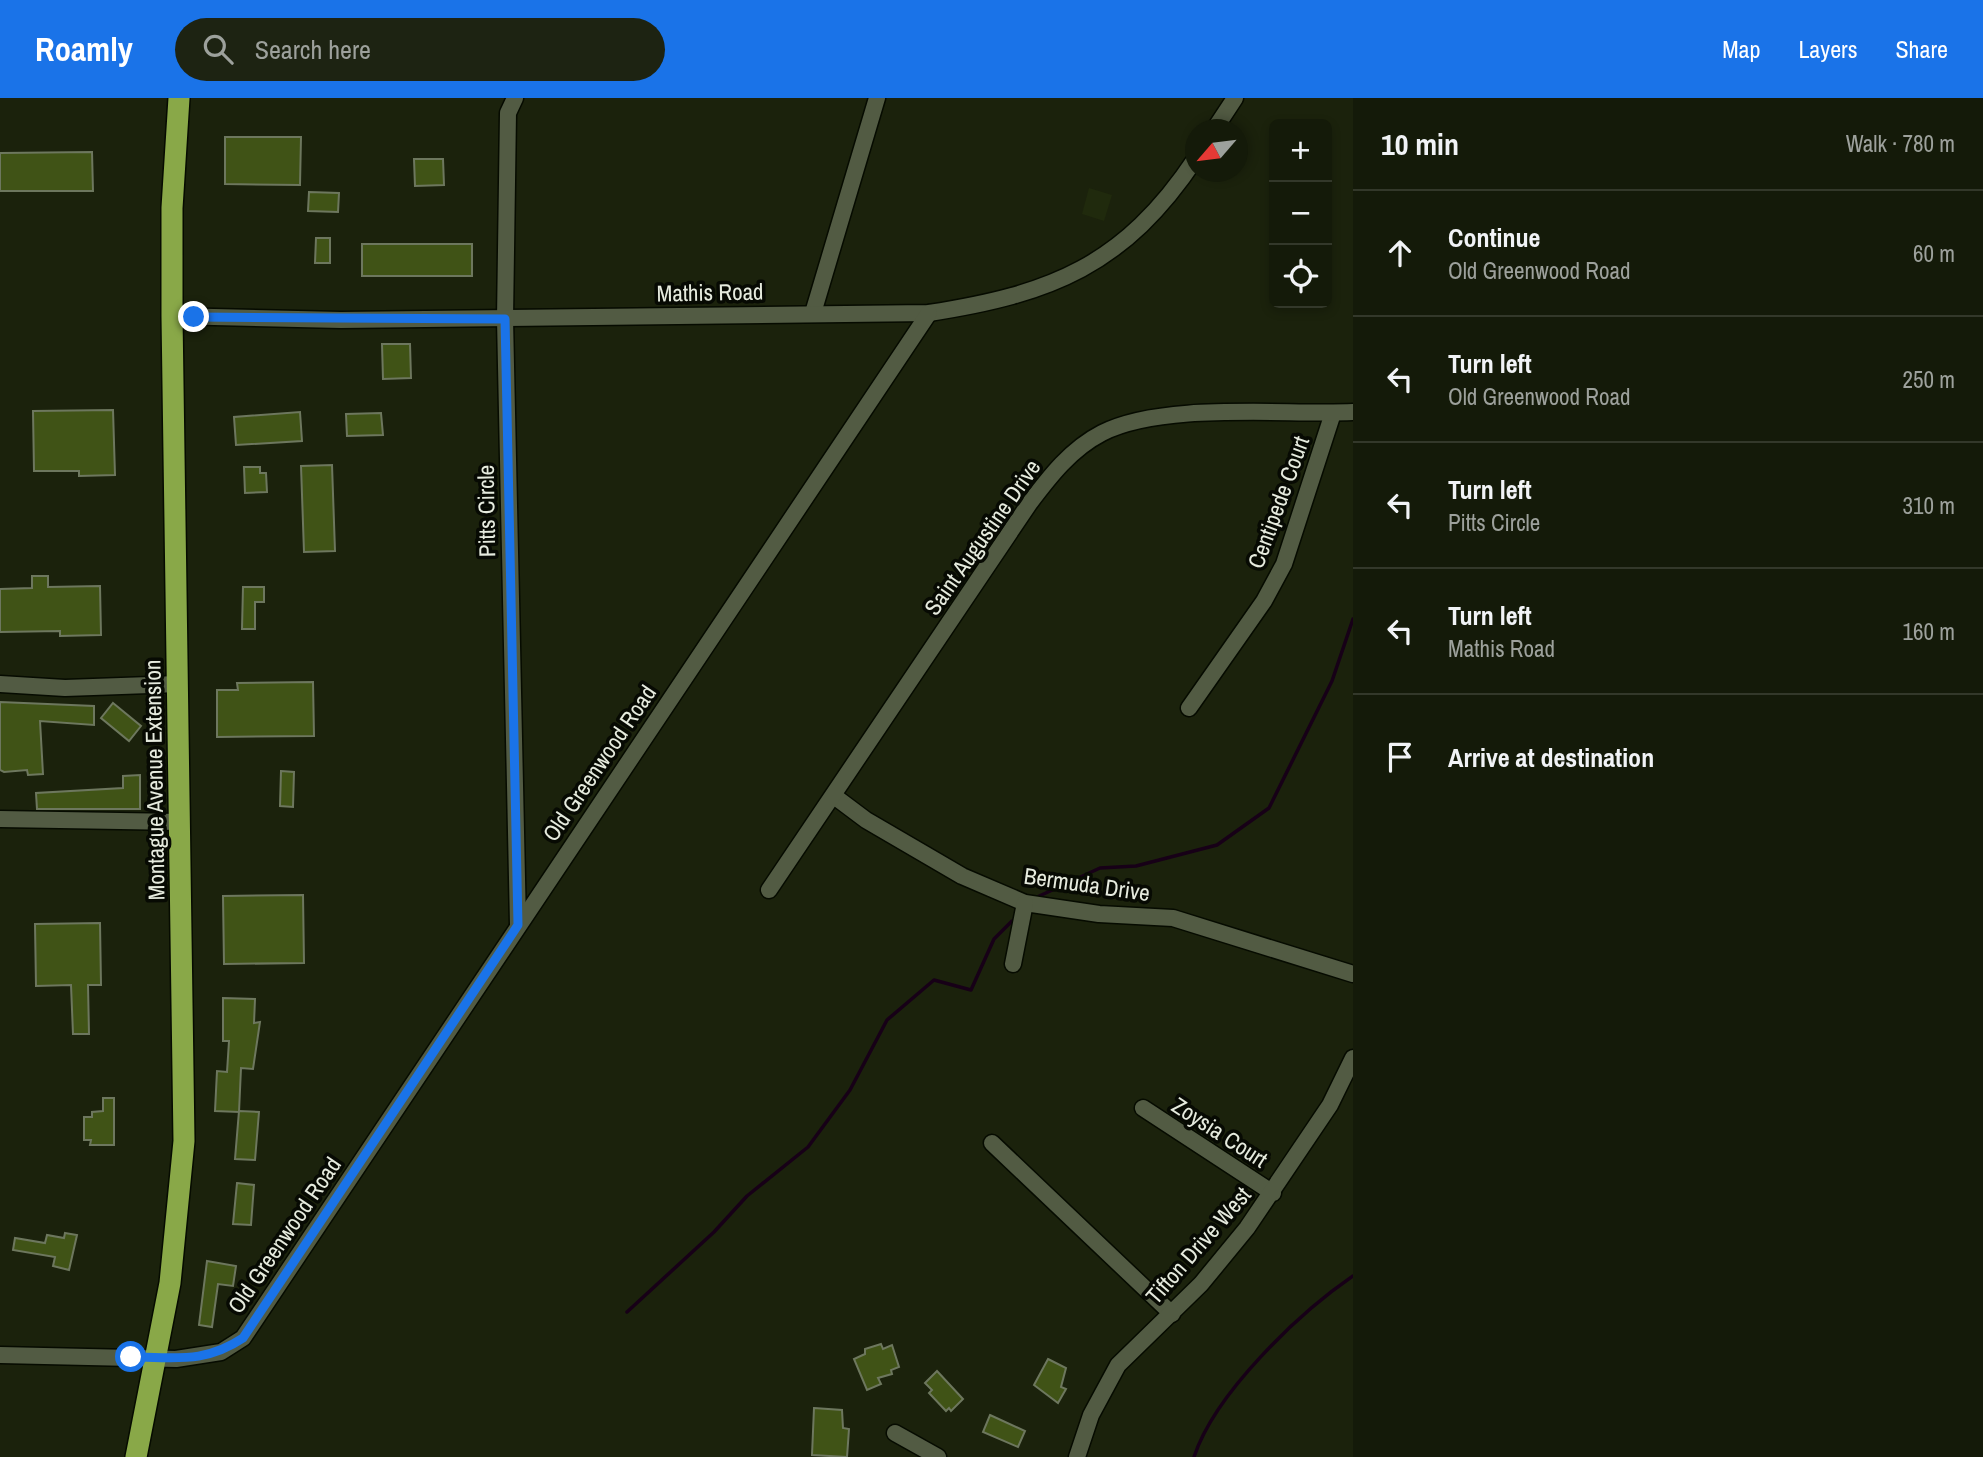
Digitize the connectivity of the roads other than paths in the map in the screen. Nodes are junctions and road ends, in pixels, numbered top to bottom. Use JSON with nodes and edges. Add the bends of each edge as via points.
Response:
{"nodes":[{"id":1,"x":179,"y":98,"type":"edge"},
{"id":2,"x":515,"y":98,"type":"edge"},
{"id":3,"x":877,"y":98,"type":"edge"},
{"id":4,"x":1235,"y":98,"type":"edge"},
{"id":5,"x":1221,"y":119,"type":"edge"},
{"id":6,"x":1185,"y":171,"type":"edge"},
{"id":7,"x":813,"y":313,"type":"junction"},
{"id":8,"x":929,"y":313,"type":"junction"},
{"id":9,"x":172,"y":316,"type":"junction"},
{"id":10,"x":505,"y":319,"type":"junction"},
{"id":11,"x":1353,"y":412,"type":"edge"},
{"id":12,"x":1333,"y":413,"type":"junction"},
{"id":13,"x":0,"y":684,"type":"edge"},
{"id":14,"x":178,"y":684,"type":"junction"},
{"id":15,"x":1189,"y":708,"type":"dead end"},
{"id":16,"x":834,"y":796,"type":"junction"},
{"id":17,"x":0,"y":819,"type":"edge"},
{"id":18,"x":180,"y":822,"type":"junction"},
{"id":19,"x":769,"y":890,"type":"dead end"},
{"id":20,"x":1025,"y":903,"type":"junction"},
{"id":21,"x":518,"y":925,"type":"junction"},
{"id":22,"x":1013,"y":964,"type":"dead end"},
{"id":23,"x":1353,"y":974,"type":"edge"},
{"id":24,"x":1353,"y":1058,"type":"edge"},
{"id":25,"x":1143,"y":1108,"type":"dead end"},
{"id":26,"x":992,"y":1143,"type":"dead end"},
{"id":27,"x":1273,"y":1193,"type":"junction"},
{"id":28,"x":1172,"y":1314,"type":"junction"},
{"id":29,"x":0,"y":1355,"type":"edge"},
{"id":30,"x":156,"y":1357,"type":"junction"},
{"id":31,"x":895,"y":1433,"type":"dead end"},
{"id":32,"x":136,"y":1457,"type":"edge"},
{"id":33,"x":939,"y":1457,"type":"edge"},
{"id":34,"x":1077,"y":1457,"type":"edge"}],
"edges":[{"from":1,"to":9,"type":"highway","name":"Montague Avenue Extension"},
{"from":2,"to":10,"type":"street","name":"Pitts Circle","via":[[508,113]]},
{"from":3,"to":7,"type":"street"},
{"from":4,"to":5,"type":"street"},
{"from":6,"to":8,"type":"street","name":"Mathis Road","via":[[1150,216],[1077,273],[996,303]]},
{"from":7,"to":8,"type":"street","name":"Mathis Road"},
{"from":7,"to":10,"type":"street","name":"Mathis Road"},
{"from":8,"to":21,"type":"street","name":"Old Greenwood Road"},
{"from":9,"to":10,"type":"street","name":"Mathis Road"},
{"from":9,"to":14,"type":"highway","name":"Montague Avenue Extension"},
{"from":10,"to":21,"type":"street","name":"Pitts Circle"},
{"from":11,"to":12,"type":"street","name":"Saint Augustine Drive"},
{"from":12,"to":15,"type":"street","name":"Centipede Court","via":[[1284,564],[1264,601]]},
{"from":12,"to":16,"type":"street","name":"Saint Augustine Drive","via":[[1165,415],[1127,423],[1081,447],[1053,472],[1029,504]]},
{"from":13,"to":14,"type":"street","via":[[65,688]]},
{"from":14,"to":18,"type":"highway","name":"Montague Avenue Extension"},
{"from":16,"to":19,"type":"street","name":"Saint Augustine Drive"},
{"from":16,"to":20,"type":"street","name":"Bermuda Drive","via":[[962,876]]},
{"from":17,"to":18,"type":"street"},
{"from":18,"to":30,"type":"highway","name":"Montague Avenue Extension","via":[[184,1141],[176,1239]]},
{"from":20,"to":22,"type":"street"},
{"from":20,"to":23,"type":"street","name":"Bermuda Drive","via":[[1173,918]]},
{"from":21,"to":30,"type":"street","name":"Old Greenwood Road","via":[[243,1338],[221,1352],[176,1359]]},
{"from":24,"to":27,"type":"street","name":"Tifton Drive West","via":[[1330,1105]]},
{"from":25,"to":27,"type":"street","name":"Zoysia Court"},
{"from":26,"to":28,"type":"street"},
{"from":27,"to":28,"type":"street","name":"Tifton Drive West","via":[[1226,1255]]},
{"from":28,"to":34,"type":"street","name":"Tifton Drive West","via":[[1118,1365],[1091,1415]]},
{"from":29,"to":30,"type":"street","name":"Old Greenwood Road"},
{"from":30,"to":32,"type":"highway","name":"Montague Avenue Extension"},
{"from":31,"to":33,"type":"street"}]}
